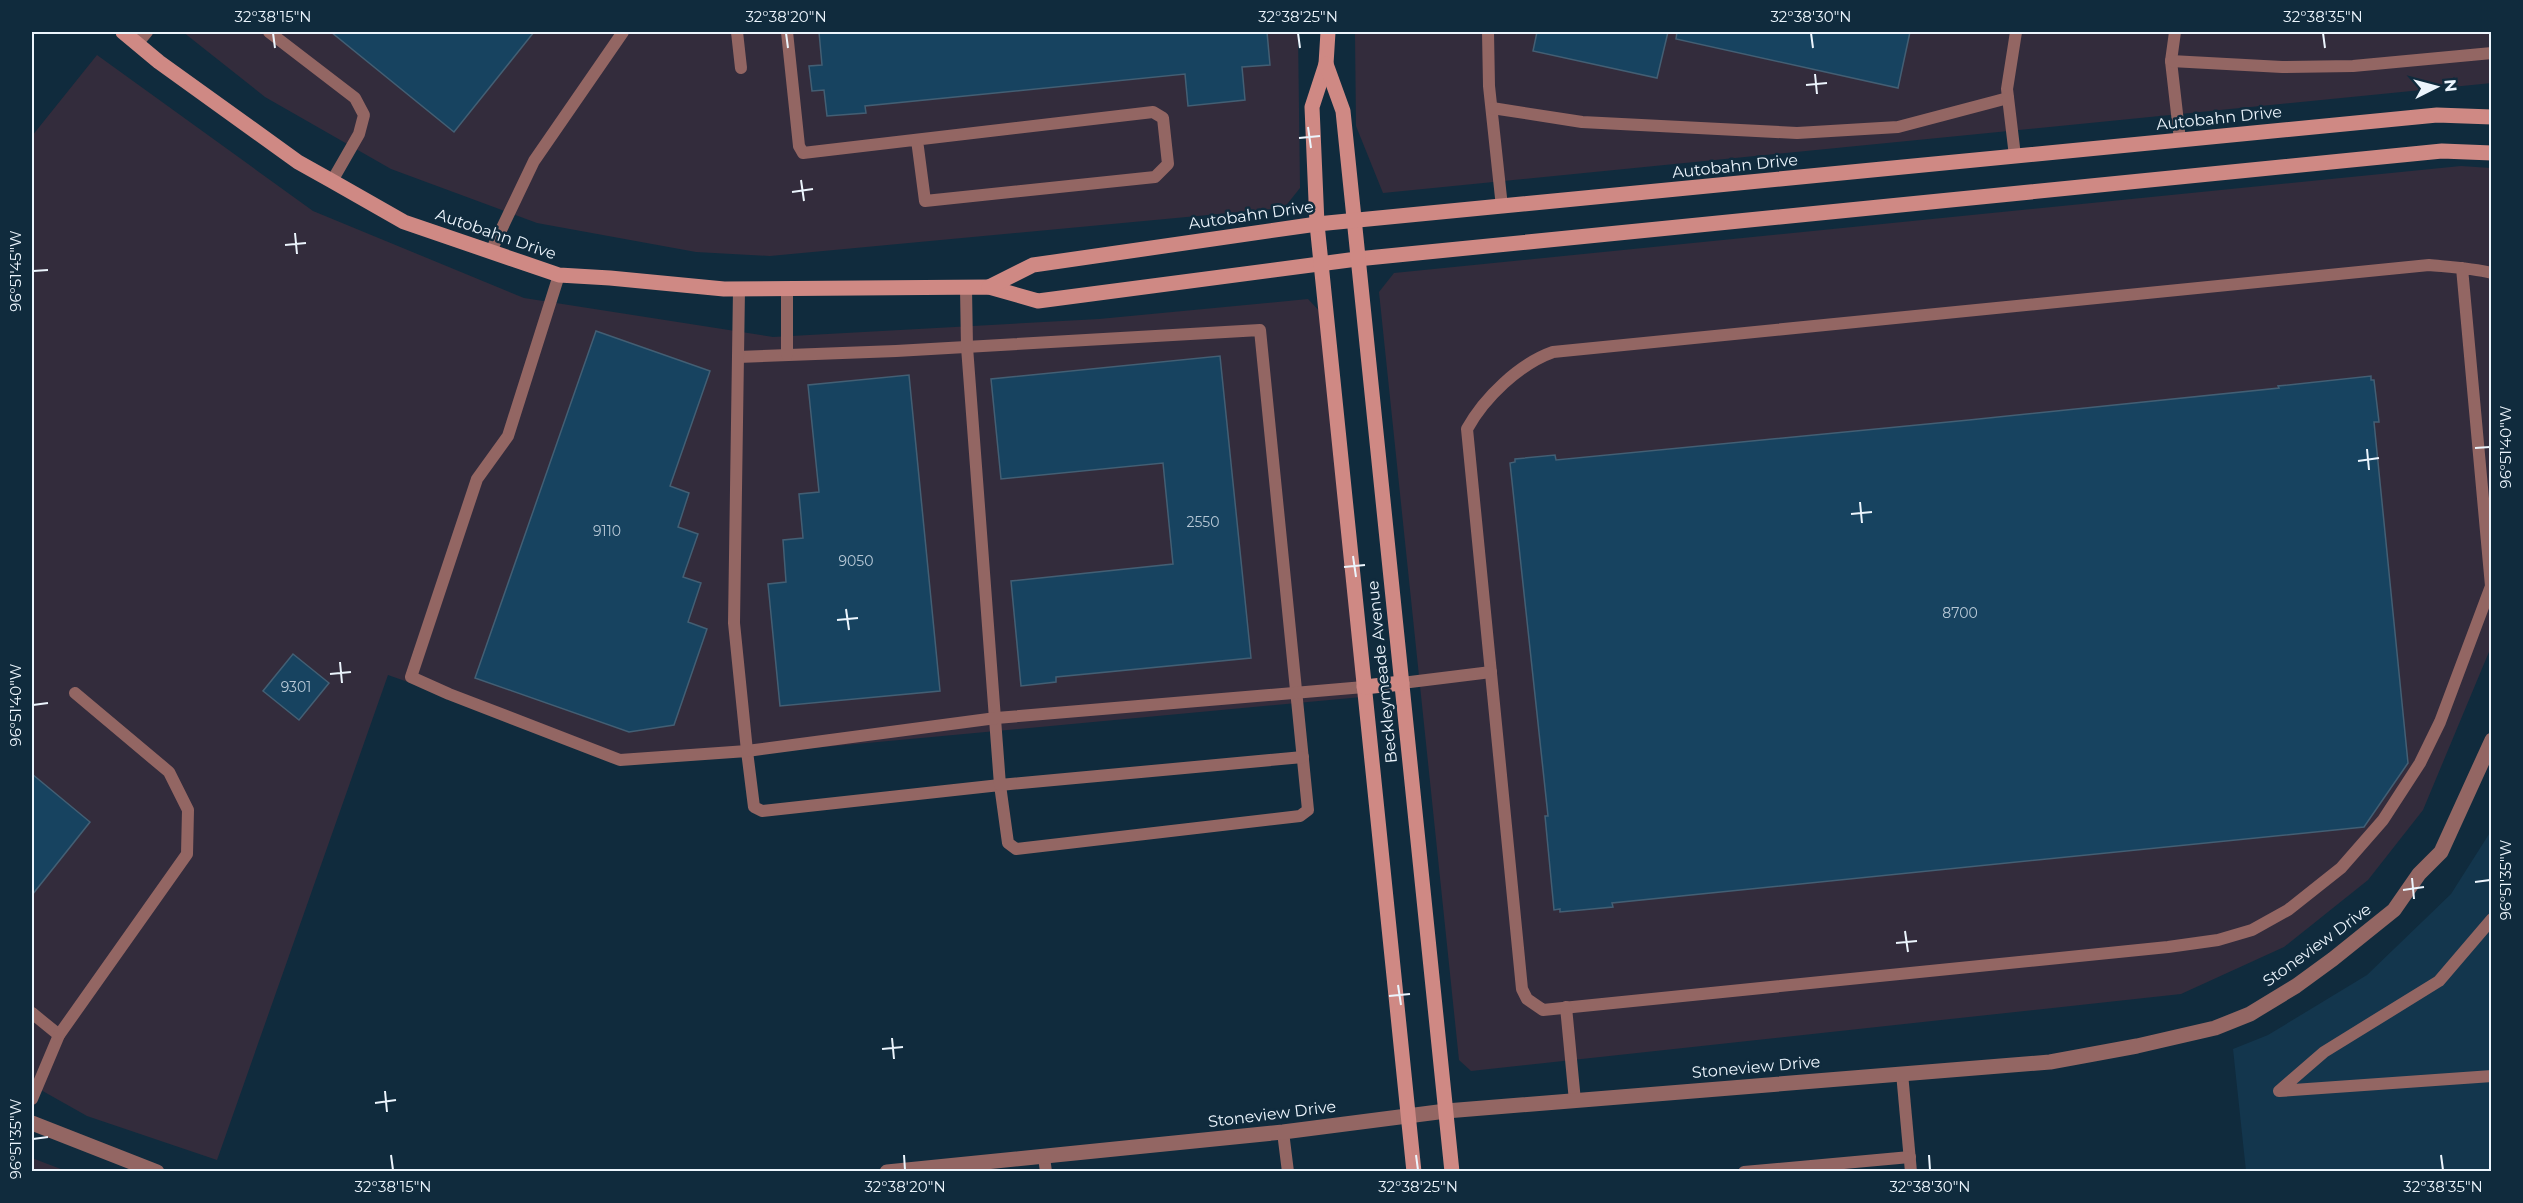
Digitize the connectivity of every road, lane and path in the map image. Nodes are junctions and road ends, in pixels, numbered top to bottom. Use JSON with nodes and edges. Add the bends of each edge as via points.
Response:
{"nodes":[{"id":1,"x":123,"y":32,"type":"edge"},
{"id":2,"x":269,"y":32,"type":"edge"},
{"id":3,"x":623,"y":32,"type":"edge"},
{"id":4,"x":737,"y":32,"type":"edge"},
{"id":5,"x":787,"y":32,"type":"edge"},
{"id":6,"x":1328,"y":32,"type":"edge"},
{"id":7,"x":1488,"y":32,"type":"edge"},
{"id":8,"x":2016,"y":32,"type":"edge"},
{"id":9,"x":2175,"y":32,"type":"edge"},
{"id":10,"x":142,"y":38,"type":"edge"},
{"id":11,"x":2492,"y":53,"type":"edge"},
{"id":12,"x":2171,"y":61,"type":"junction"},
{"id":13,"x":1326,"y":64,"type":"junction"},
{"id":14,"x":741,"y":68,"type":"dead end"},
{"id":15,"x":2008,"y":98,"type":"junction"},
{"id":16,"x":1492,"y":108,"type":"junction"},
{"id":17,"x":2492,"y":117,"type":"edge"},
{"id":18,"x":917,"y":140,"type":"junction"},
{"id":19,"x":2180,"y":140,"type":"junction"},
{"id":20,"x":2492,"y":153,"type":"edge"},
{"id":21,"x":2015,"y":156,"type":"junction"},
{"id":22,"x":332,"y":181,"type":"junction"},
{"id":23,"x":1502,"y":207,"type":"junction"},
{"id":24,"x":1353,"y":221,"type":"junction"},
{"id":25,"x":1317,"y":224,"type":"junction"},
{"id":26,"x":490,"y":251,"type":"junction"},
{"id":27,"x":1357,"y":259,"type":"junction"},
{"id":28,"x":1321,"y":264,"type":"junction"},
{"id":29,"x":2462,"y":268,"type":"junction"},
{"id":30,"x":2492,"y":273,"type":"edge"},
{"id":31,"x":560,"y":275,"type":"junction"},
{"id":32,"x":989,"y":287,"type":"junction"},
{"id":33,"x":966,"y":288,"type":"junction"},
{"id":34,"x":739,"y":289,"type":"junction"},
{"id":35,"x":787,"y":289,"type":"junction"},
{"id":36,"x":967,"y":347,"type":"junction"},
{"id":37,"x":787,"y":355,"type":"junction"},
{"id":38,"x":738,"y":357,"type":"junction"},
{"id":39,"x":1491,"y":672,"type":"junction"},
{"id":40,"x":1401,"y":683,"type":"junction"},
{"id":41,"x":1364,"y":687,"type":"junction"},
{"id":42,"x":75,"y":693,"type":"dead end"},
{"id":43,"x":1296,"y":693,"type":"junction"},
{"id":44,"x":996,"y":718,"type":"junction"},
{"id":45,"x":2492,"y":740,"type":"edge"},
{"id":46,"x":747,"y":751,"type":"junction"},
{"id":47,"x":1303,"y":757,"type":"junction"},
{"id":48,"x":1000,"y":785,"type":"junction"},
{"id":49,"x":2492,"y":919,"type":"edge"},
{"id":50,"x":1566,"y":1007,"type":"junction"},
{"id":51,"x":32,"y":1012,"type":"edge"},
{"id":52,"x":59,"y":1035,"type":"junction"},
{"id":53,"x":1902,"y":1073,"type":"junction"},
{"id":54,"x":2492,"y":1076,"type":"edge"},
{"id":55,"x":32,"y":1099,"type":"edge"},
{"id":56,"x":1575,"y":1101,"type":"junction"},
{"id":57,"x":1446,"y":1111,"type":"junction"},
{"id":58,"x":1408,"y":1116,"type":"junction"},
{"id":59,"x":32,"y":1123,"type":"edge"},
{"id":60,"x":1283,"y":1132,"type":"junction"},
{"id":61,"x":1910,"y":1157,"type":"junction"},
{"id":62,"x":1045,"y":1164,"type":"edge"},
{"id":63,"x":157,"y":1172,"type":"edge"},
{"id":64,"x":887,"y":1172,"type":"edge"},
{"id":65,"x":1288,"y":1172,"type":"edge"},
{"id":66,"x":1414,"y":1172,"type":"edge"},
{"id":67,"x":1452,"y":1172,"type":"edge"},
{"id":68,"x":1744,"y":1172,"type":"edge"},
{"id":69,"x":1911,"y":1172,"type":"edge"}],
"edges":[{"from":1,"to":10,"type":"street","name":"Autobahn Drive"},
{"from":2,"to":22,"type":"lane","via":[[355,98],[364,116],[359,134]]},
{"from":3,"to":26,"type":"lane","via":[[534,161]]},
{"from":4,"to":14,"type":"lane"},
{"from":5,"to":18,"type":"lane","via":[[799,146],[803,153]]},
{"from":6,"to":13,"type":"street","name":"Beckleymeade Avenue"},
{"from":7,"to":16,"type":"lane"},
{"from":8,"to":15,"type":"lane"},
{"from":9,"to":12,"type":"lane"},
{"from":10,"to":22,"type":"street","name":"Autobahn Drive","via":[[159,62],[298,162]]},
{"from":11,"to":12,"type":"lane","via":[[2353,66]]},
{"from":12,"to":19,"type":"lane"},
{"from":13,"to":24,"type":"street","name":"Beckleymeade Avenue","via":[[1343,111]]},
{"from":13,"to":25,"type":"street","name":"Beckleymeade Avenue","via":[[1311,107]]},
{"from":15,"to":16,"type":"lane","via":[[1898,127],[1797,133],[1582,122]]},
{"from":15,"to":21,"type":"lane"},
{"from":16,"to":23,"type":"lane"},
{"from":17,"to":19,"type":"street","name":"Autobahn Drive","via":[[2437,115]]},
{"from":18,"to":18,"type":"lane","via":[[1153,112],[1163,118],[1168,164],[1155,177],[925,201]]},
{"from":19,"to":21,"type":"street","name":"Autobahn Drive"},
{"from":20,"to":27,"type":"street","name":"Autobahn Drive","via":[[2442,151]]},
{"from":21,"to":23,"type":"street","name":"Autobahn Drive"},
{"from":22,"to":26,"type":"street","name":"Autobahn Drive","via":[[404,222]]},
{"from":23,"to":24,"type":"street","name":"Autobahn Drive"},
{"from":24,"to":25,"type":"street","name":"Autobahn Drive"},
{"from":24,"to":27,"type":"street","name":"Beckleymeade Avenue"},
{"from":25,"to":28,"type":"street","name":"Beckleymeade Avenue"},
{"from":25,"to":32,"type":"street","name":"Autobahn Drive","via":[[1033,265]]},
{"from":26,"to":31,"type":"street","name":"Autobahn Drive"},
{"from":27,"to":28,"type":"street","name":"Autobahn Drive"},
{"from":27,"to":40,"type":"street","name":"Beckleymeade Avenue"},
{"from":28,"to":32,"type":"street","name":"Autobahn Drive","via":[[1038,301]]},
{"from":28,"to":41,"type":"street","name":"Beckleymeade Avenue"},
{"from":29,"to":30,"type":"lane"},
{"from":29,"to":39,"type":"lane","via":[[2429,265],[1542,356],[1501,387],[1467,429]]},
{"from":29,"to":50,"type":"lane","via":[[2491,586],[2440,722],[2420,763],[2383,820],[2341,868],[2270,921],[2217,940]]},
{"from":31,"to":34,"type":"street","name":"Autobahn Drive"},
{"from":31,"to":46,"type":"lane","via":[[508,436],[477,479],[411,676],[620,760]]},
{"from":32,"to":33,"type":"street","name":"Autobahn Drive"},
{"from":33,"to":35,"type":"street","name":"Autobahn Drive"},
{"from":33,"to":36,"type":"lane"},
{"from":34,"to":35,"type":"street","name":"Autobahn Drive"},
{"from":34,"to":38,"type":"lane"},
{"from":35,"to":37,"type":"lane"},
{"from":36,"to":37,"type":"lane"},
{"from":36,"to":43,"type":"lane","via":[[1260,330]]},
{"from":36,"to":44,"type":"lane"},
{"from":37,"to":38,"type":"lane"},
{"from":38,"to":46,"type":"lane","via":[[734,623]]},
{"from":39,"to":40,"type":"lane"},
{"from":39,"to":50,"type":"lane","via":[[1522,989],[1527,999],[1542,1010]]},
{"from":40,"to":41,"type":"street"},
{"from":40,"to":57,"type":"street","name":"Beckleymeade Avenue"},
{"from":41,"to":43,"type":"lane"},
{"from":41,"to":58,"type":"street","name":"Beckleymeade Avenue"},
{"from":42,"to":52,"type":"lane","via":[[169,772],[188,810],[187,854]]},
{"from":43,"to":44,"type":"lane"},
{"from":43,"to":47,"type":"lane"},
{"from":44,"to":46,"type":"lane"},
{"from":44,"to":48,"type":"lane"},
{"from":45,"to":53,"type":"street","name":"Stoneview Drive","via":[[2441,852],[2419,873],[2394,910],[2296,986],[2250,1014],[2215,1028],[2050,1062]]},
{"from":46,"to":48,"type":"lane","via":[[754,807],[762,811]]},
{"from":47,"to":48,"type":"lane"},
{"from":47,"to":48,"type":"lane","via":[[1308,810],[1300,816],[1016,849],[1008,843]]},
{"from":49,"to":54,"type":"lane","via":[[2439,981],[2325,1052],[2279,1091]]},
{"from":50,"to":56,"type":"lane"},
{"from":51,"to":52,"type":"lane"},
{"from":52,"to":55,"type":"lane"},
{"from":53,"to":56,"type":"street","name":"Stoneview Drive"},
{"from":53,"to":61,"type":"lane"},
{"from":56,"to":57,"type":"street","name":"Stoneview Drive"},
{"from":57,"to":58,"type":"street","name":"Stoneview Drive"},
{"from":57,"to":67,"type":"street","name":"Beckleymeade Avenue"},
{"from":58,"to":60,"type":"street","name":"Stoneview Drive"},
{"from":58,"to":66,"type":"street","name":"Beckleymeade Avenue"},
{"from":59,"to":63,"type":"street"},
{"from":60,"to":62,"type":"street","name":"Stoneview Drive"},
{"from":60,"to":65,"type":"lane"},
{"from":61,"to":68,"type":"lane"},
{"from":61,"to":69,"type":"lane"},
{"from":62,"to":64,"type":"street","name":"Stoneview Drive"}]}
